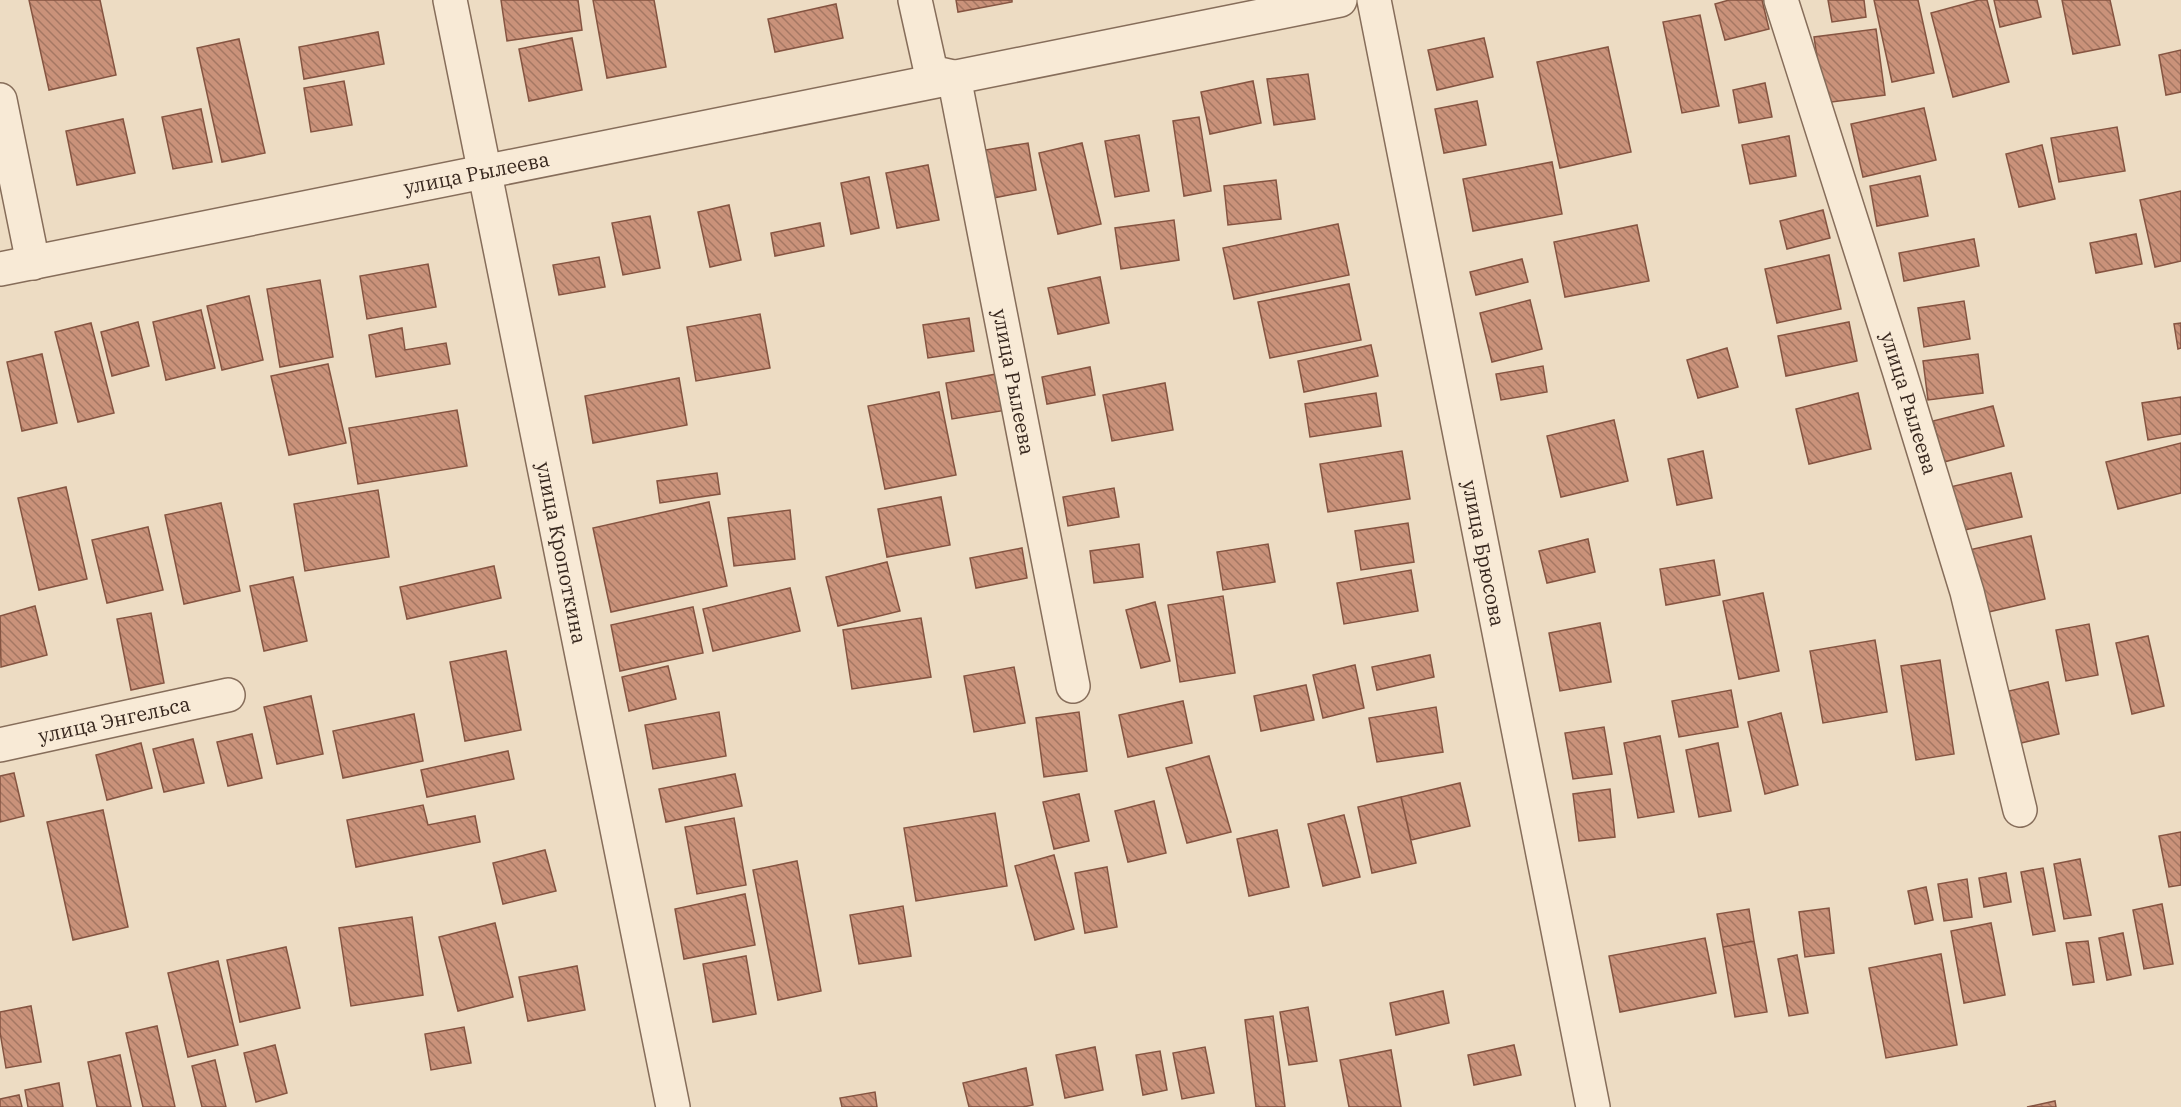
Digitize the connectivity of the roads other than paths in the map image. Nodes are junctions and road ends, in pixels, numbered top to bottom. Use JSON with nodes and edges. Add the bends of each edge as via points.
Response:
{"nodes":[{"id":1,"x":450,"y":0,"type":"edge"},
{"id":2,"x":915,"y":0,"type":"edge"},
{"id":3,"x":1340,"y":0,"type":"edge"},
{"id":4,"x":1374,"y":0,"type":"edge"},
{"id":5,"x":1781,"y":0,"type":"edge"},
{"id":6,"x":954,"y":77,"type":"junction"},
{"id":7,"x":0,"y":100,"type":"edge"},
{"id":8,"x":484,"y":172,"type":"junction"},
{"id":9,"x":33,"y":262,"type":"junction"},
{"id":10,"x":0,"y":269,"type":"edge"},
{"id":11,"x":1073,"y":686,"type":"dead end"},
{"id":12,"x":228,"y":695,"type":"dead end"},
{"id":13,"x":0,"y":745,"type":"edge"},
{"id":14,"x":2020,"y":810,"type":"dead end"},
{"id":15,"x":673,"y":1107,"type":"edge"},
{"id":16,"x":1593,"y":1107,"type":"edge"}],
"edges":[{"from":1,"to":8,"type":"street","name":"улица Кропоткина"},
{"from":2,"to":6,"type":"street","via":[[931,72]]},
{"from":3,"to":6,"type":"street","name":"улица Рылеева"},
{"from":4,"to":16,"type":"street","name":"улица Брюсова"},
{"from":5,"to":14,"type":"street","name":"улица Рылеева","via":[[1967,592]]},
{"from":6,"to":8,"type":"street","name":"улица Рылеева"},
{"from":6,"to":11,"type":"street","name":"улица Рылеева"},
{"from":7,"to":9,"type":"street"},
{"from":8,"to":9,"type":"street","name":"улица Рылеева"},
{"from":8,"to":15,"type":"street","name":"улица Кропоткина"},
{"from":9,"to":10,"type":"street","name":"улица Рылеева"},
{"from":12,"to":13,"type":"street","name":"улица Энгельса"}]}
